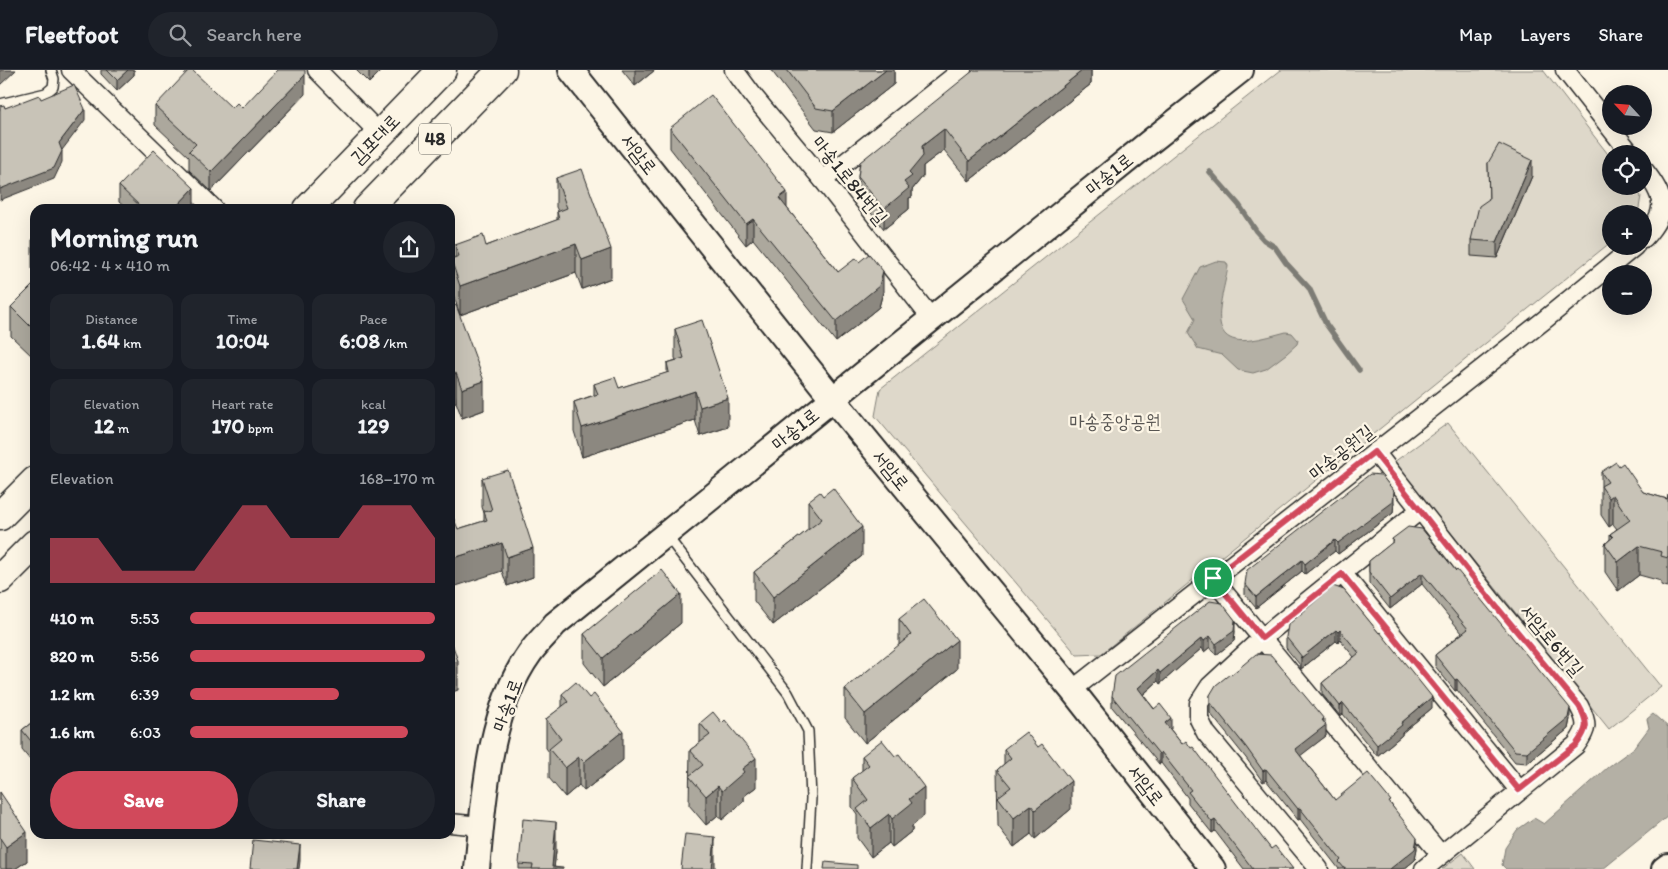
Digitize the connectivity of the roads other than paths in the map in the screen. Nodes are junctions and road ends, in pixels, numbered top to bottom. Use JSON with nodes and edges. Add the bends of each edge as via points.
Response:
{"nodes":[{"id":1,"x":50,"y":70,"type":"edge"},
{"id":2,"x":72,"y":70,"type":"edge"},
{"id":3,"x":317,"y":70,"type":"edge"},
{"id":4,"x":442,"y":70,"type":"edge"},
{"id":5,"x":502,"y":70,"type":"edge"},
{"id":6,"x":571,"y":70,"type":"edge"},
{"id":7,"x":734,"y":70,"type":"edge"},
{"id":8,"x":962,"y":70,"type":"edge"},
{"id":9,"x":1241,"y":70,"type":"edge"},
{"id":10,"x":1565,"y":70,"type":"edge"},
{"id":11,"x":0,"y":104,"type":"edge"},
{"id":12,"x":380,"y":134,"type":"junction"},
{"id":13,"x":1624,"y":145,"type":"edge"},
{"id":14,"x":823,"y":180,"type":"junction"},
{"id":15,"x":1652,"y":182,"type":"edge"},
{"id":16,"x":209,"y":204,"type":"edge"},
{"id":17,"x":313,"y":204,"type":"edge"},
{"id":18,"x":371,"y":204,"type":"edge"},
{"id":19,"x":1652,"y":229,"type":"edge"},
{"id":20,"x":1624,"y":255,"type":"edge"},
{"id":21,"x":931,"y":318,"type":"junction"},
{"id":22,"x":833,"y":399,"type":"junction"},
{"id":23,"x":1374,"y":452,"type":"junction"},
{"id":24,"x":30,"y":486,"type":"edge"},
{"id":25,"x":1420,"y":510,"type":"junction"},
{"id":26,"x":0,"y":516,"type":"edge"},
{"id":27,"x":665,"y":534,"type":"junction"},
{"id":28,"x":30,"y":549,"type":"edge"},
{"id":29,"x":1342,"y":574,"type":"junction"},
{"id":30,"x":1213,"y":578,"type":"junction"},
{"id":31,"x":0,"y":579,"type":"edge"},
{"id":32,"x":1262,"y":638,"type":"junction"},
{"id":33,"x":1072,"y":690,"type":"junction"},
{"id":34,"x":1519,"y":790,"type":"junction"},
{"id":35,"x":455,"y":823,"type":"edge"},
{"id":36,"x":482,"y":826,"type":"junction"},
{"id":37,"x":1441,"y":855,"type":"junction"},
{"id":38,"x":1668,"y":866,"type":"edge"},
{"id":39,"x":477,"y":869,"type":"edge"},
{"id":40,"x":807,"y":869,"type":"edge"},
{"id":41,"x":1213,"y":869,"type":"edge"},
{"id":42,"x":1319,"y":869,"type":"edge"},
{"id":43,"x":1424,"y":869,"type":"edge"},
{"id":44,"x":1664,"y":869,"type":"edge"}],
"edges":[{"from":1,"to":11,"type":"lane","via":[[53,87],[46,93]]},
{"from":2,"to":16,"type":"street"},
{"from":3,"to":12,"type":"street"},
{"from":4,"to":12,"type":"main road","name":"김포대로","number":"48"},
{"from":5,"to":18,"type":"main road","number":"48"},
{"from":6,"to":22,"type":"street","name":"서암로"},
{"from":7,"to":14,"type":"street","name":"마송1로84번길"},
{"from":8,"to":14,"type":"street"},
{"from":9,"to":21,"type":"street","name":"마송1로"},
{"from":10,"to":13,"type":"street"},
{"from":12,"to":17,"type":"main road","name":"김포대로","number":"48"},
{"from":14,"to":21,"type":"street","name":"마송1로84번길"},
{"from":15,"to":19,"type":"street","via":[[1662,198],[1664,210]]},
{"from":20,"to":23,"type":"street","name":"마송공원길"},
{"from":21,"to":22,"type":"street","name":"마송1로"},
{"from":22,"to":27,"type":"street","name":"마송1로"},
{"from":22,"to":33,"type":"street","name":"서암로"},
{"from":23,"to":25,"type":"street","name":"서암로6번길"},
{"from":23,"to":30,"type":"street","name":"마송공원길"},
{"from":24,"to":26,"type":"main road"},
{"from":25,"to":29,"type":"street"},
{"from":25,"to":34,"type":"street","name":"서암로6번길","via":[[1585,716],[1587,727],[1576,745]]},
{"from":27,"to":36,"type":"street","name":"마송1로","via":[[555,624],[530,652],[507,695],[495,735]]},
{"from":27,"to":40,"type":"lane","via":[[788,693],[808,731],[811,798]]},
{"from":28,"to":31,"type":"main road"},
{"from":29,"to":32,"type":"street"},
{"from":29,"to":34,"type":"street"},
{"from":30,"to":32,"type":"street"},
{"from":30,"to":33,"type":"street","name":"마송공원길"},
{"from":32,"to":37,"type":"street"},
{"from":32,"to":42,"type":"street","via":[[1210,686],[1199,703],[1198,719],[1206,733]]},
{"from":33,"to":41,"type":"street","name":"서암로"},
{"from":34,"to":37,"type":"street","name":"서암로6번길"},
{"from":35,"to":36,"type":"street"},
{"from":36,"to":39,"type":"street","name":"마송1로"},
{"from":37,"to":43,"type":"street","name":"서암로6번길"},
{"from":38,"to":44,"type":"street"}]}
